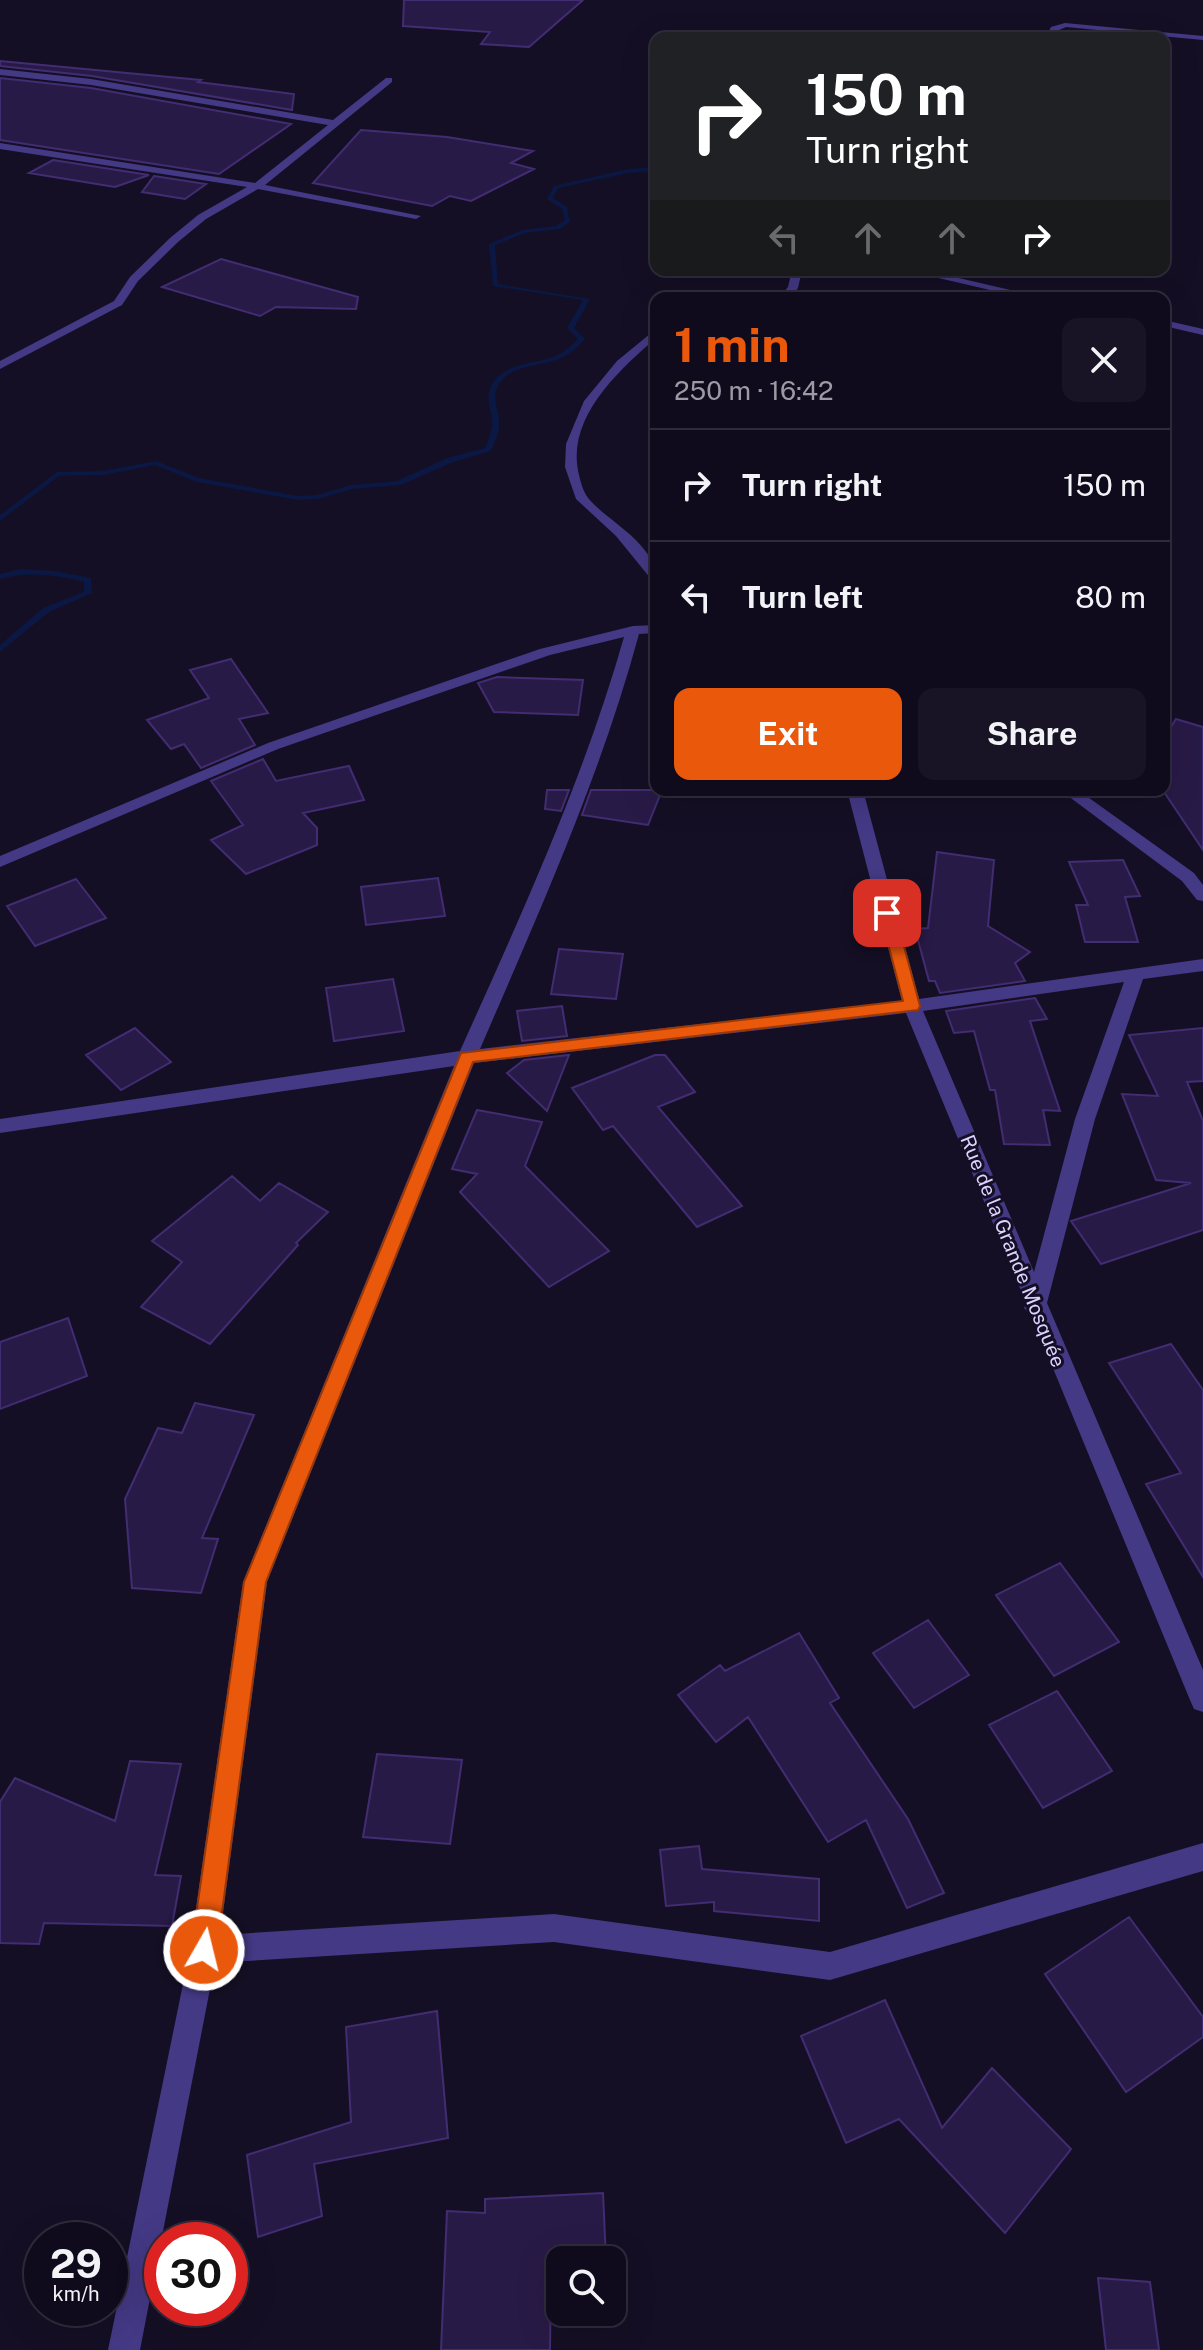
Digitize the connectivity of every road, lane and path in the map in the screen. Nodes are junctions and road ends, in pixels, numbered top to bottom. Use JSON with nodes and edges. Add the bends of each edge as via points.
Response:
{"nodes":[{"id":1,"x":1052,"y":32,"type":"edge"},
{"id":2,"x":1139,"y":32,"type":"edge"},
{"id":3,"x":1170,"y":35,"type":"edge"},
{"id":4,"x":1203,"y":38,"type":"edge"},
{"id":5,"x":0,"y":72,"type":"edge"},
{"id":6,"x":389,"y":80,"type":"dead end"},
{"id":7,"x":333,"y":123,"type":"junction"},
{"id":8,"x":0,"y":146,"type":"edge"},
{"id":9,"x":257,"y":186,"type":"junction"},
{"id":10,"x":416,"y":216,"type":"dead end"},
{"id":11,"x":937,"y":276,"type":"edge"},
{"id":12,"x":1012,"y":292,"type":"edge"},
{"id":13,"x":1170,"y":324,"type":"edge"},
{"id":14,"x":1203,"y":332,"type":"edge"},
{"id":15,"x":650,"y":338,"type":"edge"},
{"id":16,"x":0,"y":366,"type":"edge"},
{"id":17,"x":650,"y":569,"type":"edge"},
{"id":18,"x":644,"y":629,"type":"edge"},
{"id":19,"x":857,"y":796,"type":"edge"},
{"id":20,"x":1076,"y":796,"type":"edge"},
{"id":21,"x":0,"y":862,"type":"edge"},
{"id":22,"x":1203,"y":896,"type":"edge"},
{"id":23,"x":1203,"y":965,"type":"edge"},
{"id":24,"x":1136,"y":975,"type":"junction"},
{"id":25,"x":912,"y":1006,"type":"junction"},
{"id":26,"x":467,"y":1057,"type":"junction"},
{"id":27,"x":0,"y":1126,"type":"edge"},
{"id":28,"x":1035,"y":1308,"type":"junction"},
{"id":29,"x":1203,"y":1700,"type":"edge"},
{"id":30,"x":1203,"y":1857,"type":"edge"},
{"id":31,"x":204,"y":1950,"type":"junction"},
{"id":32,"x":124,"y":2350,"type":"edge"}],
"edges":[{"from":1,"to":2,"type":"street","via":[[1065,25]]},
{"from":3,"to":4,"type":"street"},
{"from":5,"to":7,"type":"street"},
{"from":6,"to":7,"type":"street"},
{"from":7,"to":9,"type":"street"},
{"from":8,"to":9,"type":"street"},
{"from":9,"to":10,"type":"street"},
{"from":9,"to":16,"type":"street","via":[[202,217],[174,240],[118,303]]},
{"from":11,"to":12,"type":"street"},
{"from":13,"to":14,"type":"street"},
{"from":15,"to":17,"type":"street","via":[[578,415],[571,454],[577,493]]},
{"from":18,"to":21,"type":"street","via":[[545,652],[273,746]]},
{"from":18,"to":26,"type":"street","via":[[569,825]]},
{"from":19,"to":25,"type":"street","name":"Rue de la Grande Mosquée"},
{"from":20,"to":22,"type":"street","via":[[1188,877]]},
{"from":23,"to":24,"type":"street"},
{"from":24,"to":25,"type":"street"},
{"from":24,"to":28,"type":"street","via":[[1085,1119]]},
{"from":25,"to":26,"type":"street"},
{"from":25,"to":28,"type":"street","name":"Rue de la Grande Mosquée"},
{"from":26,"to":27,"type":"street"},
{"from":26,"to":31,"type":"street","via":[[255,1582]]},
{"from":28,"to":29,"type":"street","name":"Rue de la Grande Mosquée"},
{"from":30,"to":31,"type":"street","via":[[830,1966],[554,1928]]},
{"from":31,"to":32,"type":"street"}]}
